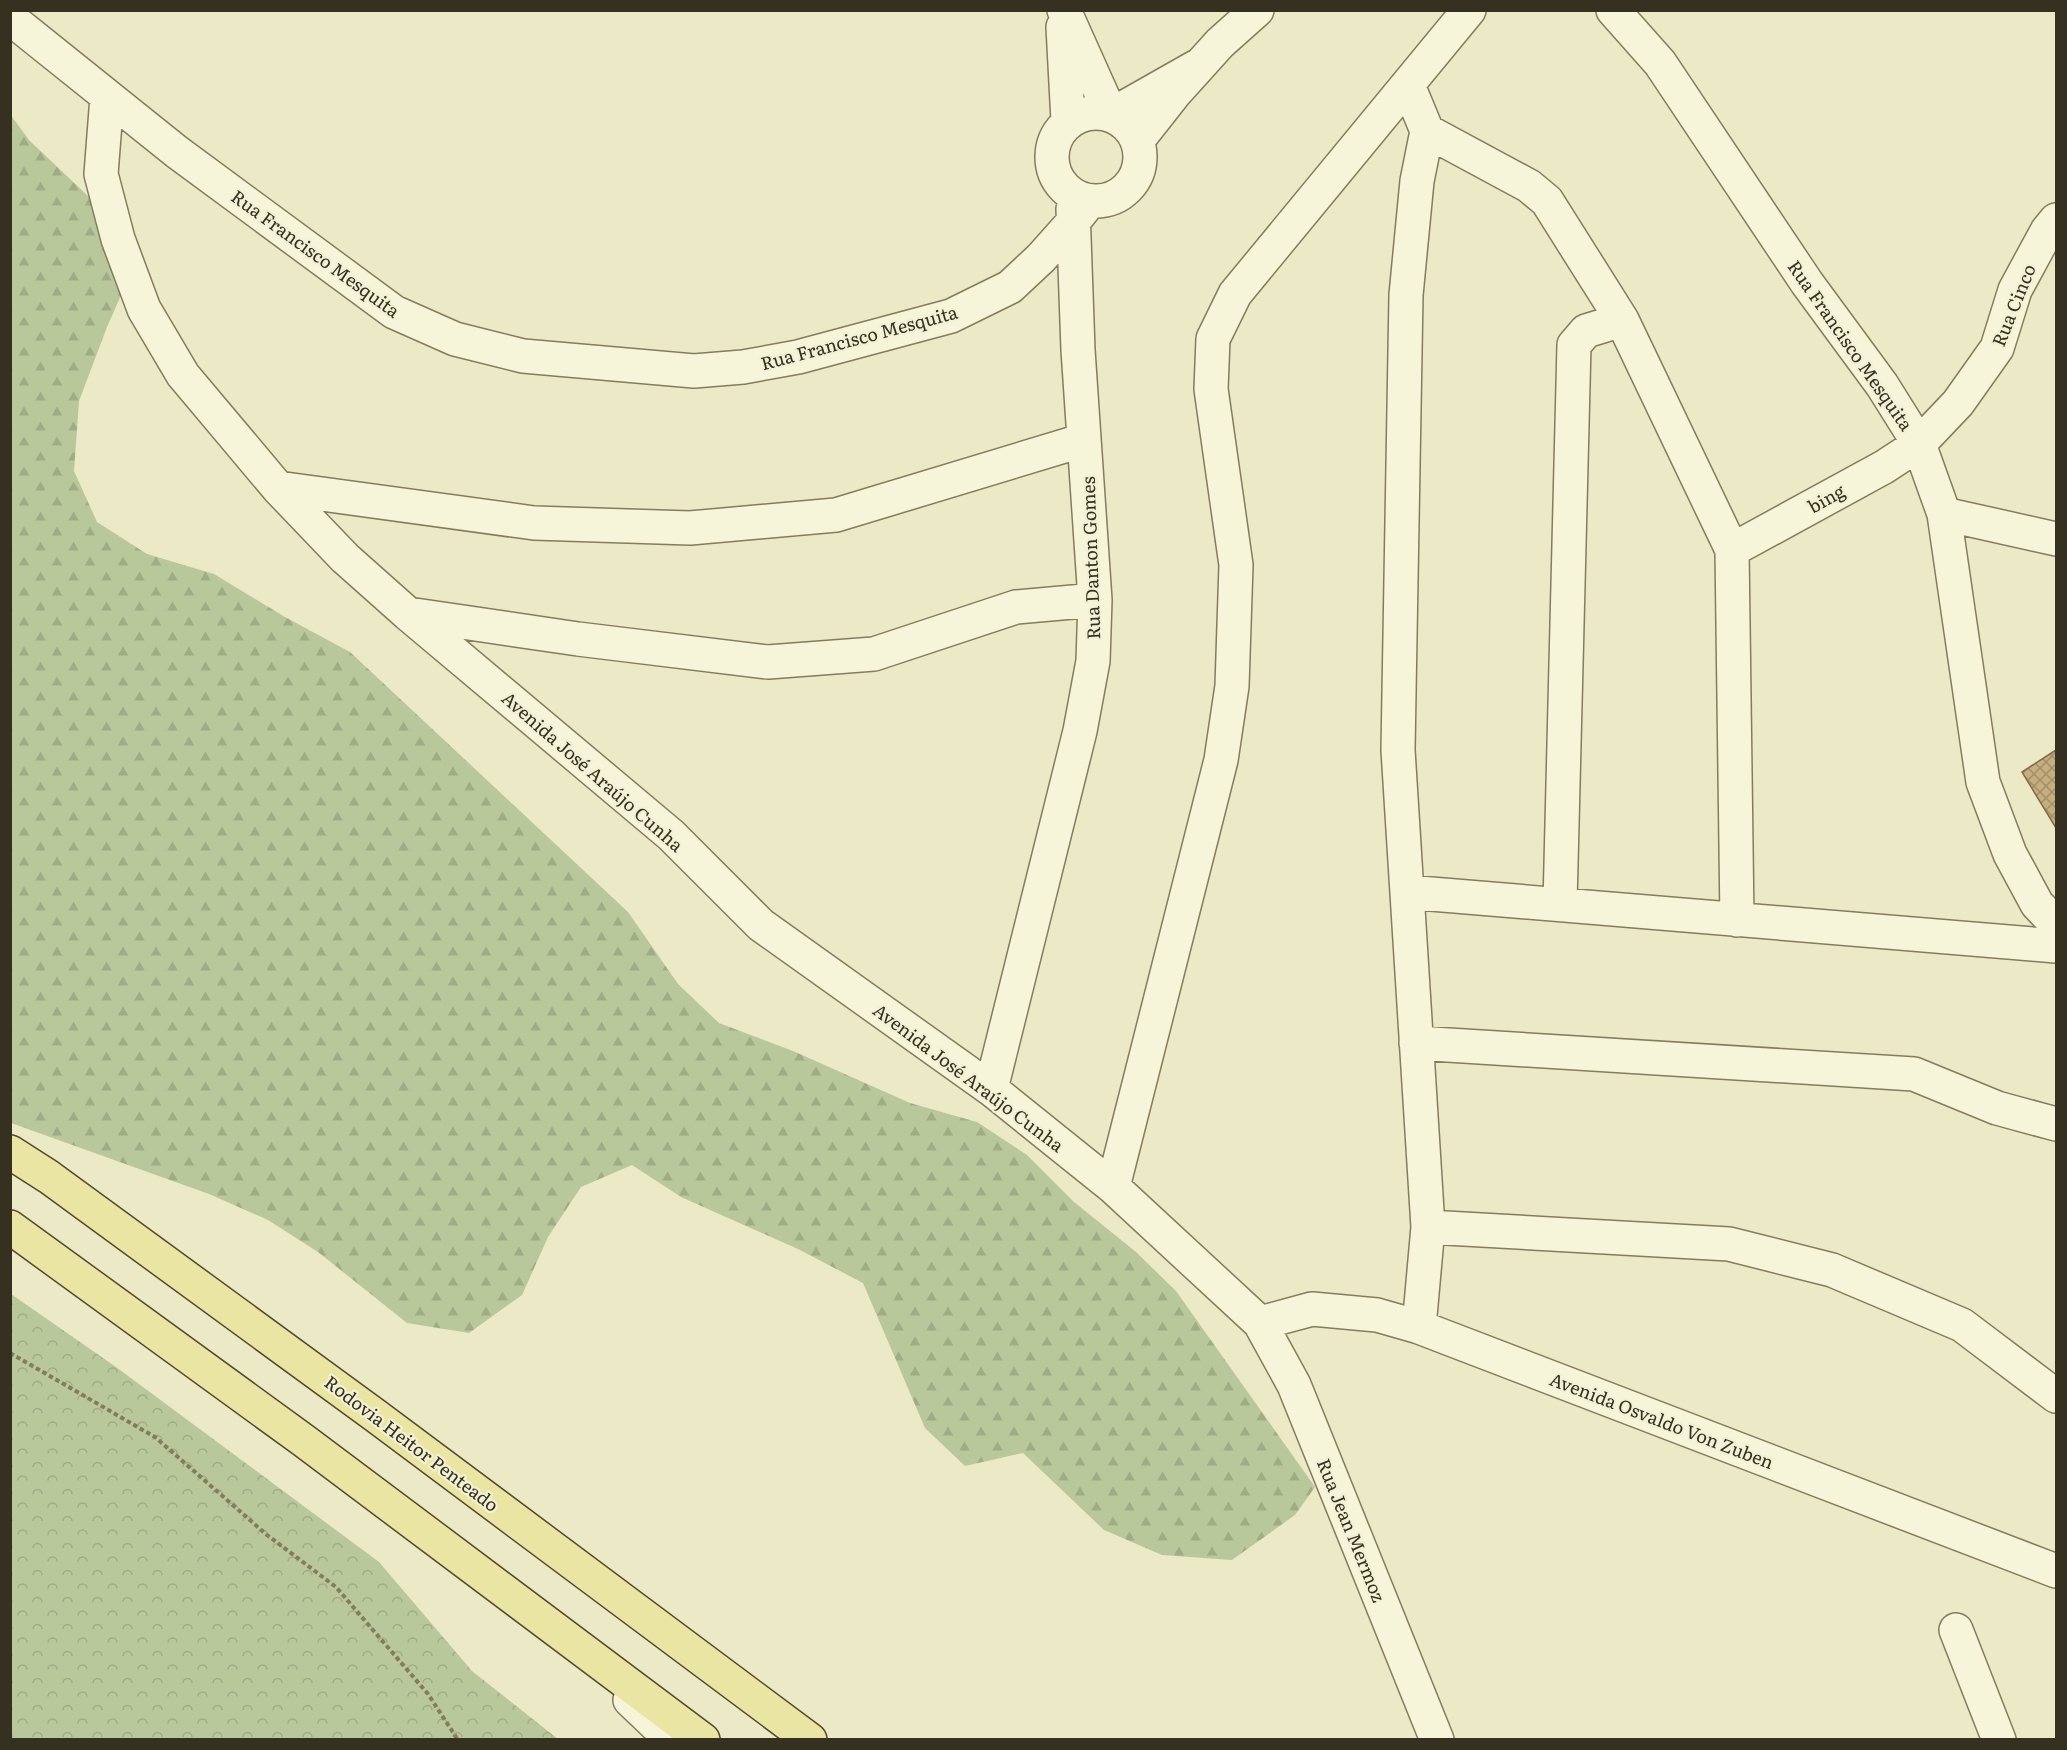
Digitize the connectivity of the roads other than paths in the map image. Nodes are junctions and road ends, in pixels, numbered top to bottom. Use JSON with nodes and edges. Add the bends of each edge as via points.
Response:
{"nodes":[{"id":1,"x":1063,"y":10,"type":"edge"},
{"id":2,"x":1257,"y":10,"type":"edge"},
{"id":3,"x":1469,"y":10,"type":"edge"},
{"id":4,"x":1613,"y":10,"type":"edge"},
{"id":5,"x":10,"y":18,"type":"edge"},
{"id":6,"x":1201,"y":64,"type":"junction"},
{"id":7,"x":1408,"y":85,"type":"junction"},
{"id":8,"x":107,"y":97,"type":"junction"},
{"id":9,"x":1112,"y":115,"type":"junction"},
{"id":10,"x":1068,"y":121,"type":"junction"},
{"id":11,"x":1427,"y":131,"type":"junction"},
{"id":12,"x":1137,"y":141,"type":"junction"},
{"id":13,"x":1079,"y":206,"type":"junction"},
{"id":14,"x":2056,"y":220,"type":"edge"},
{"id":15,"x":1622,"y":320,"type":"junction"},
{"id":16,"x":1084,"y":440,"type":"junction"},
{"id":17,"x":1919,"y":444,"type":"junction"},
{"id":18,"x":278,"y":488,"type":"junction"},
{"id":19,"x":1944,"y":514,"type":"junction"},
{"id":20,"x":2056,"y":540,"type":"edge"},
{"id":21,"x":1732,"y":550,"type":"junction"},
{"id":22,"x":1095,"y":600,"type":"junction"},
{"id":23,"x":408,"y":614,"type":"junction"},
{"id":24,"x":1407,"y":892,"type":"junction"},
{"id":25,"x":1560,"y":904,"type":"junction"},
{"id":26,"x":1737,"y":920,"type":"junction"},
{"id":27,"x":2056,"y":924,"type":"edge"},
{"id":28,"x":2056,"y":946,"type":"edge"},
{"id":29,"x":1416,"y":1043,"type":"junction"},
{"id":30,"x":990,"y":1089,"type":"junction"},
{"id":31,"x":2056,"y":1124,"type":"edge"},
{"id":32,"x":10,"y":1152,"type":"edge"},
{"id":33,"x":1113,"y":1187,"type":"junction"},
{"id":34,"x":10,"y":1227,"type":"edge"},
{"id":35,"x":1428,"y":1227,"type":"junction"},
{"id":36,"x":1260,"y":1323,"type":"junction"},
{"id":37,"x":1419,"y":1328,"type":"junction"},
{"id":38,"x":2056,"y":1396,"type":"edge"},
{"id":39,"x":2056,"y":1571,"type":"edge"},
{"id":40,"x":550,"y":1624,"type":"junction"},
{"id":41,"x":1956,"y":1630,"type":"dead end"},
{"id":42,"x":672,"y":1740,"type":"edge"},
{"id":43,"x":703,"y":1740,"type":"edge"},
{"id":44,"x":810,"y":1740,"type":"edge"},
{"id":45,"x":1437,"y":1740,"type":"edge"},
{"id":46,"x":1999,"y":1740,"type":"edge"}],
"edges":[{"from":1,"to":9,"type":"street"},
{"from":1,"to":10,"type":"street"},
{"from":2,"to":6,"type":"street"},
{"from":3,"to":7,"type":"street"},
{"from":4,"to":17,"type":"street","name":"Rua Francisco Mesquita","via":[[1660,63]]},
{"from":5,"to":8,"type":"street","name":"Rua Francisco Mesquita"},
{"from":6,"to":9,"type":"street"},
{"from":6,"to":12,"type":"street"},
{"from":7,"to":11,"type":"street"},
{"from":7,"to":33,"type":"street","via":[[1235,294],[1213,339],[1211,389],[1236,565],[1232,686],[1221,760]]},
{"from":8,"to":13,"type":"street","name":"Rua Francisco Mesquita","via":[[394,312],[455,339],[523,356],[694,371],[798,357],[951,315],[1010,286],[1041,258]]},
{"from":8,"to":18,"type":"street","name":"Avenida José Araújo Cunha","via":[[101,174],[118,239],[144,309],[183,375]]},
{"from":9,"to":10,"type":"street","via":[[1085,113]]},
{"from":9,"to":12,"type":"street","via":[[1128,126]]},
{"from":10,"to":13,"type":"street","via":[[1053,142],[1051,156],[1059,183]]},
{"from":11,"to":15,"type":"street","via":[[1529,186],[1546,201]]},
{"from":11,"to":24,"type":"street","via":[[1417,181],[1406,295],[1398,750]]},
{"from":12,"to":13,"type":"street","via":[[1140,154],[1132,183],[1110,199]]},
{"from":13,"to":16,"type":"street","name":"Rua Danton Gomes","via":[[1078,350]]},
{"from":14,"to":17,"type":"street","name":"Rua Cinco","via":[[2046,231],[2015,290],[1996,348],[1958,403]]},
{"from":15,"to":21,"type":"street"},
{"from":15,"to":25,"type":"street","via":[[1586,331],[1574,345]]},
{"from":16,"to":18,"type":"street","via":[[836,515],[690,528],[534,523]]},
{"from":16,"to":22,"type":"street","name":"Rua Danton Gomes"},
{"from":17,"to":19,"type":"street","name":"Rua Francisco Mesquita"},
{"from":17,"to":21,"type":"street","name":"bing"},
{"from":18,"to":23,"type":"street","name":"Avenida José Araújo Cunha","via":[[345,558]]},
{"from":19,"to":20,"type":"street"},
{"from":19,"to":27,"type":"street","name":"Rua Francisco Mesquita","via":[[1983,782],[2010,854],[2037,904]]},
{"from":21,"to":26,"type":"street"},
{"from":22,"to":23,"type":"street","via":[[1016,607],[874,654],[768,662]]},
{"from":22,"to":30,"type":"street","name":"Rua Danton Gomes","via":[[1093,661],[1080,731]]},
{"from":23,"to":30,"type":"street","name":"Avenida José Araújo Cunha","via":[[671,835],[761,925]]},
{"from":24,"to":25,"type":"street"},
{"from":24,"to":29,"type":"street"},
{"from":25,"to":26,"type":"street"},
{"from":26,"to":28,"type":"street"},
{"from":29,"to":31,"type":"street","via":[[1914,1074],[1997,1108]]},
{"from":29,"to":35,"type":"street"},
{"from":30,"to":33,"type":"street","name":"Avenida José Araújo Cunha"},
{"from":32,"to":44,"type":"main road","name":"Rodovia Heitor Penteado","via":[[376,1416]]},
{"from":33,"to":36,"type":"street","name":"Avenida José Araújo Cunha"},
{"from":34,"to":40,"type":"main road"},
{"from":35,"to":37,"type":"street"},
{"from":35,"to":38,"type":"street","via":[[1729,1244],[1833,1270],[1962,1325]]},
{"from":36,"to":37,"type":"street","name":"Avenida Osvaldo Von Zuben","via":[[1312,1309],[1377,1314]]},
{"from":36,"to":45,"type":"street","name":"Rua Jean Mermoz","via":[[1294,1385]]},
{"from":37,"to":39,"type":"street","name":"Avenida Osvaldo Von Zuben"},
{"from":40,"to":42,"type":"street"},
{"from":40,"to":43,"type":"main road"},
{"from":41,"to":46,"type":"street"}]}
